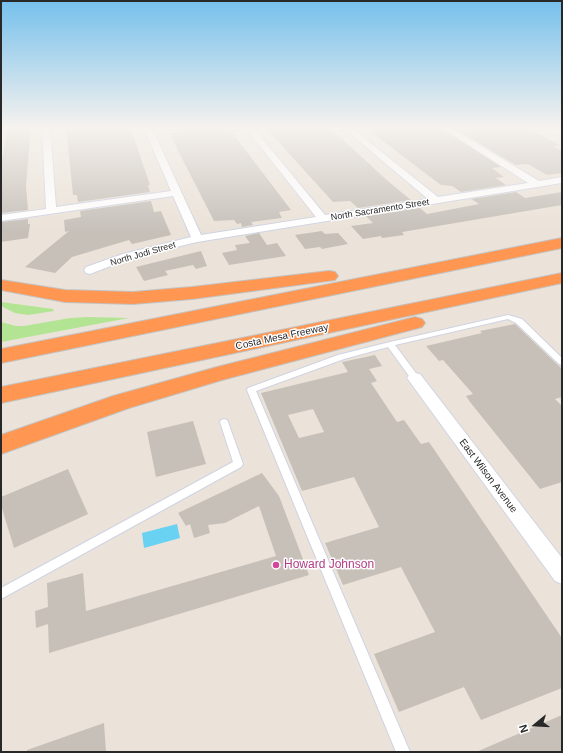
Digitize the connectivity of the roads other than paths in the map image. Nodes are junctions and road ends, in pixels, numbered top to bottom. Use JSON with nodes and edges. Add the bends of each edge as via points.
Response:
{"nodes":[{"id":1,"x":48,"y":161,"type":"edge"},
{"id":2,"x":163,"y":161,"type":"edge"},
{"id":3,"x":276,"y":161,"type":"edge"},
{"id":4,"x":388,"y":161,"type":"edge"},
{"id":5,"x":500,"y":161,"type":"edge"},
{"id":6,"x":562,"y":180,"type":"edge"},
{"id":7,"x":537,"y":184,"type":"junction"},
{"id":8,"x":177,"y":193,"type":"junction"},
{"id":9,"x":437,"y":201,"type":"junction"},
{"id":10,"x":50,"y":211,"type":"junction"},
{"id":11,"x":1,"y":218,"type":"edge"},
{"id":12,"x":323,"y":219,"type":"junction"},
{"id":13,"x":197,"y":239,"type":"junction"},
{"id":14,"x":562,"y":243,"type":"edge"},
{"id":15,"x":505,"y":254,"type":"junction"},
{"id":16,"x":90,"y":270,"type":"dead end"},
{"id":17,"x":562,"y":278,"type":"edge"},
{"id":18,"x":1,"y":285,"type":"edge"},
{"id":19,"x":514,"y":288,"type":"junction"},
{"id":20,"x":390,"y":344,"type":"junction"},
{"id":21,"x":1,"y":356,"type":"edge"},
{"id":22,"x":562,"y":362,"type":"edge"},
{"id":23,"x":415,"y":378,"type":"joint"},
{"id":24,"x":1,"y":395,"type":"edge"},
{"id":25,"x":224,"y":422,"type":"dead end"},
{"id":26,"x":1,"y":445,"type":"edge"},
{"id":27,"x":562,"y":574,"type":"edge"},
{"id":28,"x":1,"y":594,"type":"edge"},
{"id":29,"x":403,"y":752,"type":"edge"}],
"edges":[{"from":1,"to":10,"type":"street"},
{"from":2,"to":8,"type":"street"},
{"from":3,"to":12,"type":"street"},
{"from":4,"to":9,"type":"street"},
{"from":5,"to":7,"type":"street"},
{"from":6,"to":7,"type":"street","name":"North Sacramento Street"},
{"from":7,"to":9,"type":"street","name":"North Sacramento Street"},
{"from":8,"to":10,"type":"street"},
{"from":8,"to":13,"type":"street"},
{"from":9,"to":12,"type":"street","name":"North Sacramento Street"},
{"from":10,"to":11,"type":"street"},
{"from":12,"to":13,"type":"street","name":"North Sacramento Street"},
{"from":13,"to":16,"type":"street","name":"North Jodi Street","via":[[127,256]]},
{"from":14,"to":15,"type":"highway"},
{"from":15,"to":18,"type":"highway","via":[[133,298],[65,296]]},
{"from":15,"to":21,"type":"highway"},
{"from":17,"to":19,"type":"highway","name":"Costa Mesa Freeway"},
{"from":19,"to":24,"type":"highway","name":"Costa Mesa Freeway"},
{"from":19,"to":26,"type":"highway","via":[[431,319],[216,374],[121,402]]},
{"from":20,"to":22,"type":"lane","via":[[508,317],[519,321]]},
{"from":20,"to":23,"type":"lane"},
{"from":20,"to":29,"type":"lane","via":[[340,357],[251,390]]},
{"from":23,"to":27,"type":"street","name":"East Wilson Avenue"},
{"from":25,"to":28,"type":"lane","via":[[238,464]]}]}
